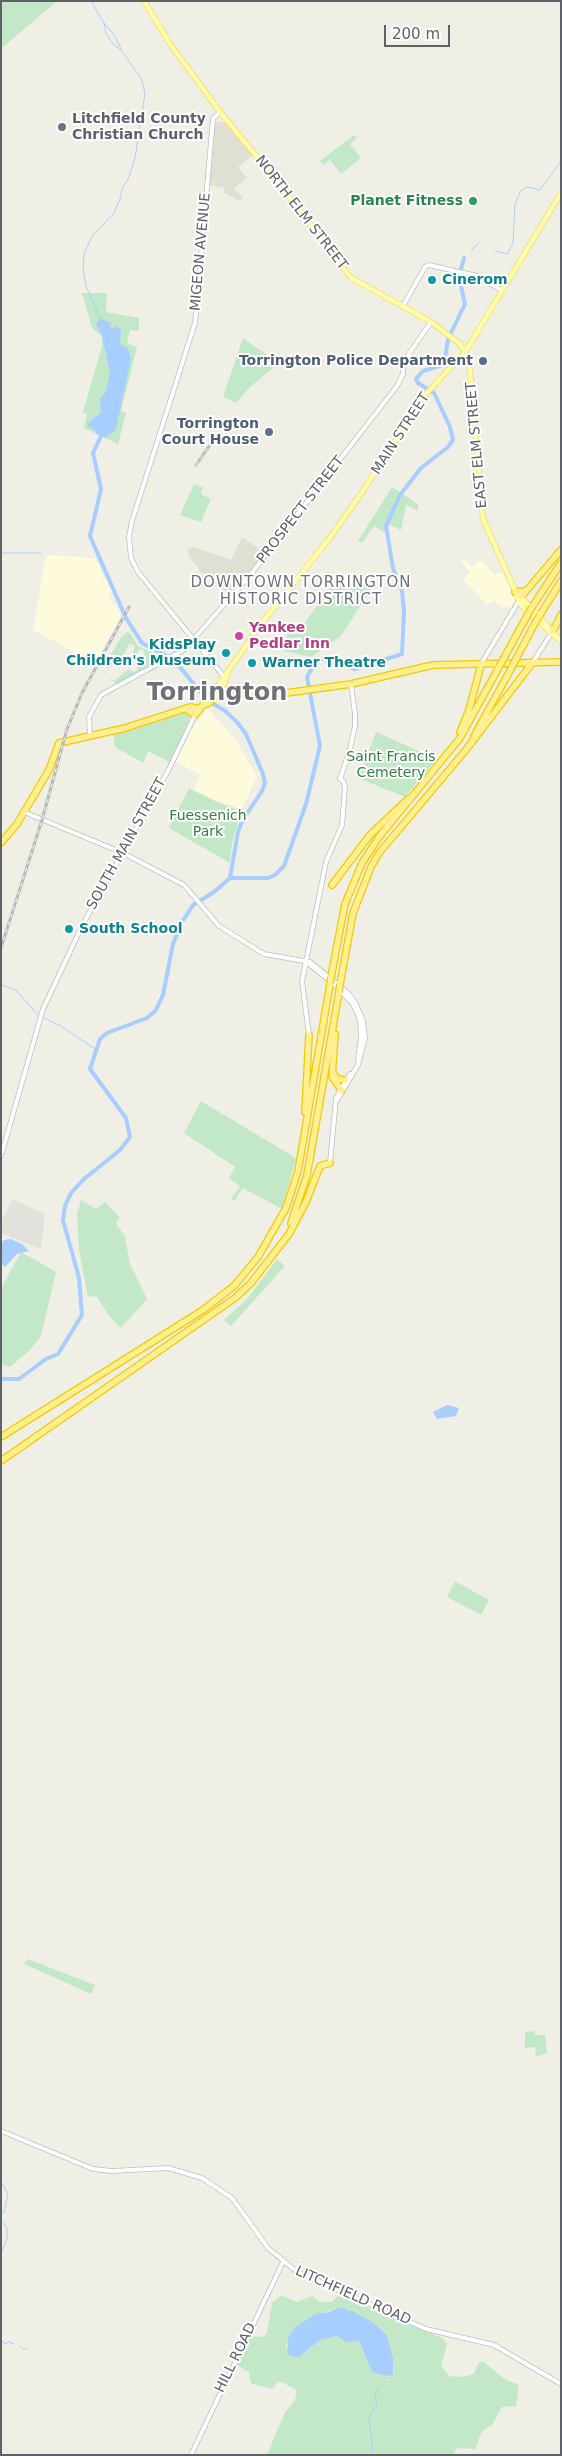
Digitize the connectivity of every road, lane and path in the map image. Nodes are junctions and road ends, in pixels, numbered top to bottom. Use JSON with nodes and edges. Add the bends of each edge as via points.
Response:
{"nodes":[{"id":1,"x":144,"y":1,"type":"edge"},
{"id":2,"x":220,"y":112,"type":"junction"},
{"id":3,"x":561,"y":193,"type":"edge"},
{"id":4,"x":501,"y":290,"type":"junction"},
{"id":5,"x":403,"y":306,"type":"junction"},
{"id":6,"x":431,"y":322,"type":"junction"},
{"id":7,"x":459,"y":343,"type":"junction"},
{"id":8,"x":470,"y":343,"type":"junction"},
{"id":9,"x":465,"y":352,"type":"junction"},
{"id":10,"x":457,"y":363,"type":"junction"},
{"id":11,"x":470,"y":370,"type":"junction"},
{"id":12,"x":561,"y":550,"type":"edge"},
{"id":13,"x":561,"y":563,"type":"edge"},
{"id":14,"x":561,"y":580,"type":"edge"},
{"id":15,"x":526,"y":591,"type":"junction"},
{"id":16,"x":515,"y":592,"type":"junction"},
{"id":17,"x":520,"y":599,"type":"junction"},
{"id":18,"x":525,"y":609,"type":"junction"},
{"id":19,"x":513,"y":612,"type":"junction"},
{"id":20,"x":561,"y":615,"type":"edge"},
{"id":21,"x":552,"y":632,"type":"junction"},
{"id":22,"x":560,"y":640,"type":"edge"},
{"id":23,"x":194,"y":641,"type":"junction"},
{"id":24,"x":534,"y":660,"type":"junction"},
{"id":25,"x":561,"y":662,"type":"edge"},
{"id":26,"x":481,"y":663,"type":"junction"},
{"id":27,"x":225,"y":678,"type":"junction"},
{"id":28,"x":351,"y":684,"type":"junction"},
{"id":29,"x":212,"y":697,"type":"junction"},
{"id":30,"x":186,"y":710,"type":"junction"},
{"id":31,"x":195,"y":715,"type":"junction"},
{"id":32,"x":90,"y":736,"type":"junction"},
{"id":33,"x":465,"y":750,"type":"junction"},
{"id":34,"x":446,"y":757,"type":"junction"},
{"id":35,"x":407,"y":803,"type":"junction"},
{"id":36,"x":24,"y":812,"type":"junction"},
{"id":37,"x":1,"y":843,"type":"edge"},
{"id":38,"x":123,"y":853,"type":"junction"},
{"id":39,"x":322,"y":881,"type":"junction"},
{"id":40,"x":332,"y":885,"type":"joint"},
{"id":41,"x":306,"y":962,"type":"junction"},
{"id":42,"x":337,"y":1007,"type":"junction"},
{"id":43,"x":309,"y":1035,"type":"joint"},
{"id":44,"x":333,"y":1068,"type":"junction"},
{"id":45,"x":345,"y":1080,"type":"junction"},
{"id":46,"x":341,"y":1090,"type":"junction"},
{"id":47,"x":302,"y":1151,"type":"junction"},
{"id":48,"x":1,"y":1156,"type":"edge"},
{"id":49,"x":330,"y":1163,"type":"joint"},
{"id":50,"x":278,"y":1249,"type":"junction"},
{"id":51,"x":1,"y":1437,"type":"edge"},
{"id":52,"x":1,"y":1461,"type":"edge"},
{"id":53,"x":1,"y":2131,"type":"edge"},
{"id":54,"x":283,"y":2262,"type":"junction"},
{"id":55,"x":561,"y":2384,"type":"edge"},
{"id":56,"x":191,"y":2455,"type":"edge"}],
"edges":[{"from":1,"to":2,"type":"main road","via":[[165,37]]},
{"from":2,"to":5,"type":"main road","name":"NORTH ELM STREET","via":[[350,277]]},
{"from":2,"to":23,"type":"main road","name":"MIGEON AVENUE","via":[[213,119],[194,322],[132,521],[129,543],[133,564]]},
{"from":3,"to":4,"type":"main road","name":"MAIN STREET"},
{"from":4,"to":5,"type":"main road","via":[[477,276],[428,265]]},
{"from":4,"to":8,"type":"main road","name":"MAIN STREET"},
{"from":5,"to":6,"type":"main road","name":"NORTH ELM STREET"},
{"from":6,"to":7,"type":"main road","name":"NORTH ELM STREET"},
{"from":6,"to":23,"type":"main road","name":"PROSPECT STREET","via":[[404,361],[402,378],[393,393],[251,574]]},
{"from":7,"to":8,"type":"main road"},
{"from":7,"to":9,"type":"main road","name":"NORTH ELM STREET"},
{"from":8,"to":9,"type":"main road","name":"MAIN STREET"},
{"from":9,"to":10,"type":"main road","name":"MAIN STREET"},
{"from":9,"to":11,"type":"main road","name":"EAST ELM STREET"},
{"from":10,"to":11,"type":"main road","via":[[464,363]]},
{"from":10,"to":27,"type":"main road","name":"MAIN STREET","via":[[430,389],[332,535],[261,624]]},
{"from":11,"to":16,"type":"main road","name":"EAST ELM STREET","via":[[483,519]]},
{"from":12,"to":15,"type":"highway"},
{"from":13,"to":34,"type":"highway","bridge":true,"via":[[532,607],[472,718]]},
{"from":14,"to":33,"type":"highway","bridge":true},
{"from":15,"to":16,"type":"highway"},
{"from":15,"to":17,"type":"highway"},
{"from":16,"to":17,"type":"main road","name":"EAST ELM STREET"},
{"from":17,"to":18,"type":"main road","name":"EAST ELM STREET"},
{"from":17,"to":19,"type":"main road"},
{"from":17,"to":21,"type":"main road","name":"EAST ELM STREET"},
{"from":18,"to":19,"type":"main road","via":[[518,608]]},
{"from":18,"to":21,"type":"main road","name":"EAST ELM STREET"},
{"from":19,"to":26,"type":"main road"},
{"from":20,"to":21,"type":"highway"},
{"from":21,"to":22,"type":"main road","name":"EAST ELM STREET"},
{"from":21,"to":24,"type":"main road"},
{"from":23,"to":27,"type":"main road","name":"MIGEON AVENUE"},
{"from":23,"to":32,"type":"main road","name":"PROSPECT STREET","via":[[175,656],[101,695],[89,717]]},
{"from":24,"to":25,"type":"highway"},
{"from":24,"to":26,"type":"highway"},
{"from":24,"to":33,"type":"highway"},
{"from":26,"to":28,"type":"highway","via":[[433,665]]},
{"from":26,"to":34,"type":"highway","via":[[469,710]]},
{"from":27,"to":29,"type":"main road","name":"MAIN STREET"},
{"from":28,"to":29,"type":"highway","via":[[286,693],[231,691]]},
{"from":28,"to":39,"type":"main road","via":[[355,726],[340,779],[344,783],[342,824],[326,862]]},
{"from":29,"to":30,"type":"highway"},
{"from":29,"to":31,"type":"highway","name":"SOUTH MAIN STREET"},
{"from":30,"to":31,"type":"highway"},
{"from":30,"to":32,"type":"highway"},
{"from":31,"to":38,"type":"main road","name":"SOUTH MAIN STREET","via":[[170,769]]},
{"from":32,"to":36,"type":"highway","via":[[57,745],[49,770]]},
{"from":33,"to":42,"type":"highway","bridge":true,"via":[[379,853],[362,885],[354,910]]},
{"from":34,"to":35,"type":"highway"},
{"from":35,"to":40,"type":"highway","via":[[396,809],[370,835]]},
{"from":35,"to":47,"type":"highway","bridge":true,"via":[[370,850],[346,901]]},
{"from":36,"to":37,"type":"highway"},
{"from":36,"to":38,"type":"main road"},
{"from":38,"to":41,"type":"main road","via":[[184,885],[219,926],[264,954]]},
{"from":38,"to":48,"type":"main road","name":"SOUTH MAIN STREET","via":[[83,924],[40,1016]]},
{"from":39,"to":40,"type":"main road"},
{"from":39,"to":41,"type":"main road"},
{"from":41,"to":43,"type":"main road","via":[[302,981]]},
{"from":41,"to":45,"type":"main road","via":[[345,993],[360,1020],[360,1054]]},
{"from":41,"to":46,"type":"main road","via":[[348,993],[363,1021],[365,1038],[362,1054]]},
{"from":42,"to":44,"type":"highway"},
{"from":42,"to":50,"type":"highway","via":[[307,1175],[293,1219]]},
{"from":43,"to":47,"type":"highway"},
{"from":44,"to":45,"type":"highway","via":[[337,1079]]},
{"from":44,"to":46,"type":"highway","via":[[333,1080]]},
{"from":45,"to":46,"type":"main road"},
{"from":46,"to":49,"type":"main road","via":[[336,1102]]},
{"from":47,"to":51,"type":"highway","via":[[292,1191],[278,1226],[234,1286],[203,1310]]},
{"from":49,"to":50,"type":"highway","via":[[320,1166],[306,1202]]},
{"from":50,"to":52,"type":"highway","via":[[251,1283],[220,1310]]},
{"from":53,"to":54,"type":"main road","name":"LITCHFIELD ROAD","via":[[93,2169],[164,2168],[202,2178],[222,2189],[234,2201],[268,2248]]},
{"from":54,"to":55,"type":"main road","name":"LITCHFIELD ROAD","via":[[306,2277],[426,2329],[494,2344]]},
{"from":54,"to":56,"type":"main road","name":"HILL ROAD"}]}
